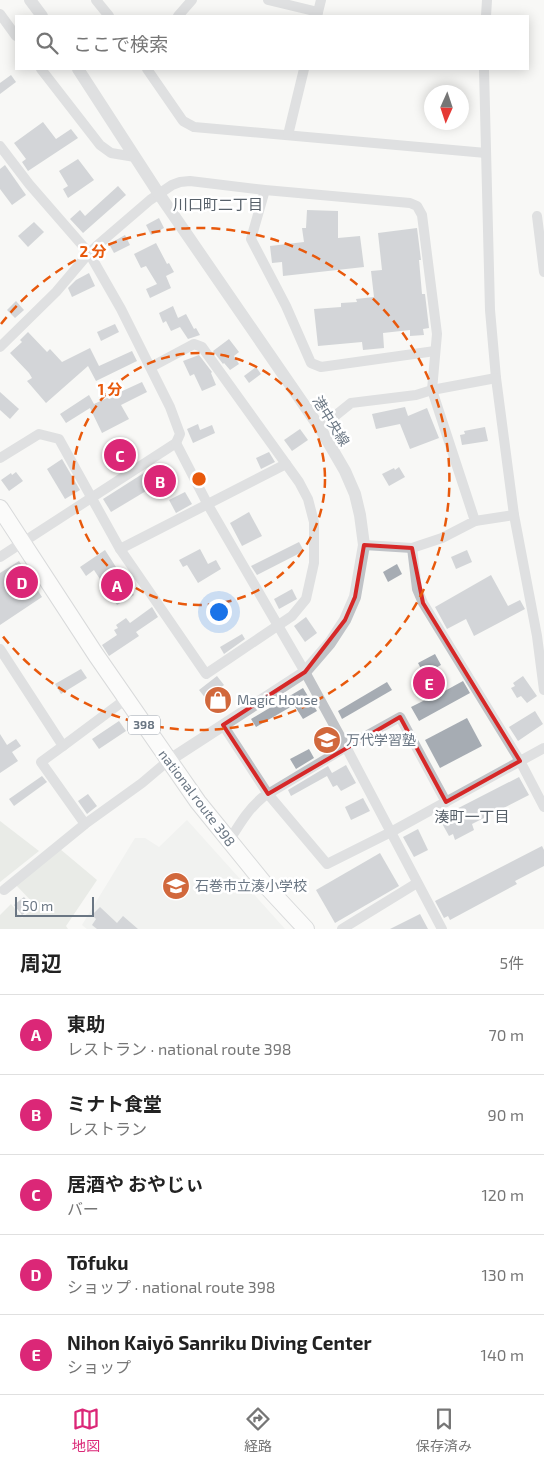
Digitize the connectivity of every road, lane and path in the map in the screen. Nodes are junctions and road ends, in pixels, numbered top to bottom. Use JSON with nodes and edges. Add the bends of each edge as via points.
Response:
{"nodes":[{"id":1,"x":30,"y":0,"type":"edge"},
{"id":2,"x":96,"y":0,"type":"edge"},
{"id":3,"x":192,"y":0,"type":"edge"},
{"id":4,"x":268,"y":0,"type":"edge"},
{"id":5,"x":321,"y":0,"type":"edge"},
{"id":6,"x":487,"y":0,"type":"edge"},
{"id":7,"x":0,"y":14,"type":"edge"},
{"id":8,"x":317,"y":14,"type":"edge"},
{"id":9,"x":41,"y":15,"type":"edge"},
{"id":10,"x":108,"y":15,"type":"edge"},
{"id":11,"x":179,"y":15,"type":"edge"},
{"id":12,"x":486,"y":15,"type":"edge"},
{"id":13,"x":15,"y":35,"type":"edge"},
{"id":14,"x":42,"y":70,"type":"edge"},
{"id":15,"x":79,"y":70,"type":"edge"},
{"id":16,"x":148,"y":70,"type":"edge"},
{"id":17,"x":304,"y":70,"type":"edge"},
{"id":18,"x":484,"y":70,"type":"edge"},
{"id":19,"x":288,"y":135,"type":"junction"},
{"id":20,"x":0,"y":146,"type":"edge"},
{"id":21,"x":486,"y":153,"type":"junction"},
{"id":22,"x":135,"y":157,"type":"junction"},
{"id":23,"x":265,"y":190,"type":"junction"},
{"id":24,"x":159,"y":194,"type":"junction"},
{"id":25,"x":537,"y":216,"type":"dead end"},
{"id":26,"x":89,"y":253,"type":"junction"},
{"id":27,"x":544,"y":272,"type":"edge"},
{"id":28,"x":0,"y":347,"type":"edge"},
{"id":29,"x":436,"y":351,"type":"junction"},
{"id":30,"x":152,"y":367,"type":"junction"},
{"id":31,"x":496,"y":378,"type":"junction"},
{"id":32,"x":432,"y":390,"type":"junction"},
{"id":33,"x":320,"y":428,"type":"junction"},
{"id":34,"x":176,"y":443,"type":"junction"},
{"id":35,"x":0,"y":458,"type":"edge"},
{"id":36,"x":286,"y":464,"type":"junction"},
{"id":37,"x":91,"y":498,"type":"junction"},
{"id":38,"x":208,"y":505,"type":"junction"},
{"id":39,"x":0,"y":508,"type":"edge"},
{"id":40,"x":514,"y":515,"type":"junction"},
{"id":41,"x":475,"y":521,"type":"junction"},
{"id":42,"x":22,"y":543,"type":"junction"},
{"id":43,"x":364,"y":545,"type":"junction"},
{"id":44,"x":412,"y":548,"type":"junction"},
{"id":45,"x":120,"y":549,"type":"junction"},
{"id":46,"x":0,"y":557,"type":"edge"},
{"id":47,"x":278,"y":626,"type":"junction"},
{"id":48,"x":0,"y":649,"type":"edge"},
{"id":49,"x":305,"y":672,"type":"junction"},
{"id":50,"x":544,"y":690,"type":"edge"},
{"id":51,"x":126,"y":700,"type":"junction"},
{"id":52,"x":223,"y":725,"type":"junction"},
{"id":53,"x":63,"y":746,"type":"junction"},
{"id":54,"x":346,"y":747,"type":"junction"},
{"id":55,"x":544,"y":748,"type":"edge"},
{"id":56,"x":168,"y":761,"type":"junction"},
{"id":57,"x":520,"y":762,"type":"junction"},
{"id":58,"x":268,"y":794,"type":"junction"},
{"id":59,"x":446,"y":802,"type":"junction"},
{"id":60,"x":544,"y":807,"type":"edge"},
{"id":61,"x":85,"y":824,"type":"junction"},
{"id":62,"x":391,"y":832,"type":"junction"},
{"id":63,"x":229,"y":841,"type":"junction"},
{"id":64,"x":417,"y":883,"type":"junction"},
{"id":65,"x":4,"y":890,"type":"dead end"},
{"id":66,"x":306,"y":929,"type":"edge"},
{"id":67,"x":342,"y":929,"type":"edge"},
{"id":68,"x":442,"y":929,"type":"edge"}],
"edges":[{"from":1,"to":9,"type":"street"},
{"from":2,"to":10,"type":"street"},
{"from":3,"to":11,"type":"street"},
{"from":4,"to":8,"type":"street"},
{"from":5,"to":8,"type":"street"},
{"from":6,"to":12,"type":"street"},
{"from":7,"to":13,"type":"street"},
{"from":14,"to":22,"type":"street","via":[[100,145],[111,153]]},
{"from":15,"to":22,"type":"street","name":"港中央線"},
{"from":16,"to":19,"type":"street","via":[[183,121],[194,127]]},
{"from":17,"to":19,"type":"street"},
{"from":18,"to":21,"type":"street"},
{"from":19,"to":21,"type":"street"},
{"from":20,"to":26,"type":"street"},
{"from":21,"to":31,"type":"street","via":[[490,310]]},
{"from":22,"to":24,"type":"street","name":"港中央線"},
{"from":23,"to":24,"type":"street","via":[[190,181],[172,185]]},
{"from":23,"to":29,"type":"street","via":[[410,202],[417,206],[424,225],[437,334]]},
{"from":23,"to":29,"type":"street","via":[[251,239],[311,362],[321,367]]},
{"from":24,"to":26,"type":"street"},
{"from":24,"to":33,"type":"street","name":"港中央線"},
{"from":25,"to":27,"type":"street"},
{"from":26,"to":28,"type":"street","via":[[56,292]]},
{"from":26,"to":30,"type":"street"},
{"from":29,"to":32,"type":"street"},
{"from":30,"to":34,"type":"street","via":[[180,434]]},
{"from":30,"to":36,"type":"street","via":[[194,344],[202,346]]},
{"from":31,"to":32,"type":"street"},
{"from":31,"to":40,"type":"street"},
{"from":32,"to":33,"type":"street","via":[[352,403]]},
{"from":32,"to":41,"type":"street"},
{"from":33,"to":43,"type":"street","name":"港中央線","via":[[355,494]]},
{"from":34,"to":37,"type":"street"},
{"from":34,"to":38,"type":"street"},
{"from":35,"to":37,"type":"street","via":[[39,434],[59,439]]},
{"from":36,"to":38,"type":"street"},
{"from":36,"to":47,"type":"street","via":[[308,499],[314,522],[315,547],[306,599],[292,616]]},
{"from":37,"to":42,"type":"street"},
{"from":37,"to":45,"type":"street"},
{"from":38,"to":45,"type":"street"},
{"from":38,"to":47,"type":"street"},
{"from":39,"to":42,"type":"highway","name":"national route 398","number":"398"},
{"from":40,"to":41,"type":"street"},
{"from":40,"to":50,"type":"street"},
{"from":41,"to":44,"type":"street","via":[[442,538]]},
{"from":42,"to":46,"type":"street"},
{"from":42,"to":51,"type":"highway","name":"national route 398","number":"398"},
{"from":43,"to":44,"type":"street"},
{"from":43,"to":49,"type":"street","name":"港中央線","via":[[355,597],[346,620]]},
{"from":44,"to":57,"type":"street","via":[[423,603]]},
{"from":45,"to":47,"type":"street","via":[[206,674]]},
{"from":47,"to":49,"type":"street"},
{"from":48,"to":53,"type":"street"},
{"from":49,"to":52,"type":"street","name":"港中央線"},
{"from":49,"to":54,"type":"street"},
{"from":51,"to":53,"type":"street"},
{"from":51,"to":56,"type":"highway","name":"national route 398","number":"398"},
{"from":52,"to":56,"type":"street","name":"港中央線"},
{"from":52,"to":58,"type":"street"},
{"from":53,"to":61,"type":"street","via":[[41,762]]},
{"from":54,"to":58,"type":"street"},
{"from":54,"to":59,"type":"street","via":[[400,717]]},
{"from":54,"to":62,"type":"street"},
{"from":55,"to":57,"type":"street"},
{"from":56,"to":61,"type":"street","via":[[142,784]]},
{"from":56,"to":63,"type":"highway","name":"national route 398","number":"398"},
{"from":57,"to":59,"type":"street"},
{"from":57,"to":60,"type":"street"},
{"from":58,"to":62,"type":"street","via":[[327,864]]},
{"from":58,"to":63,"type":"street","via":[[253,805]]},
{"from":59,"to":62,"type":"street"},
{"from":61,"to":65,"type":"street"},
{"from":62,"to":64,"type":"street"},
{"from":63,"to":66,"type":"highway","name":"national route 398","number":"398"},
{"from":64,"to":67,"type":"street"},
{"from":64,"to":68,"type":"street"}]}
